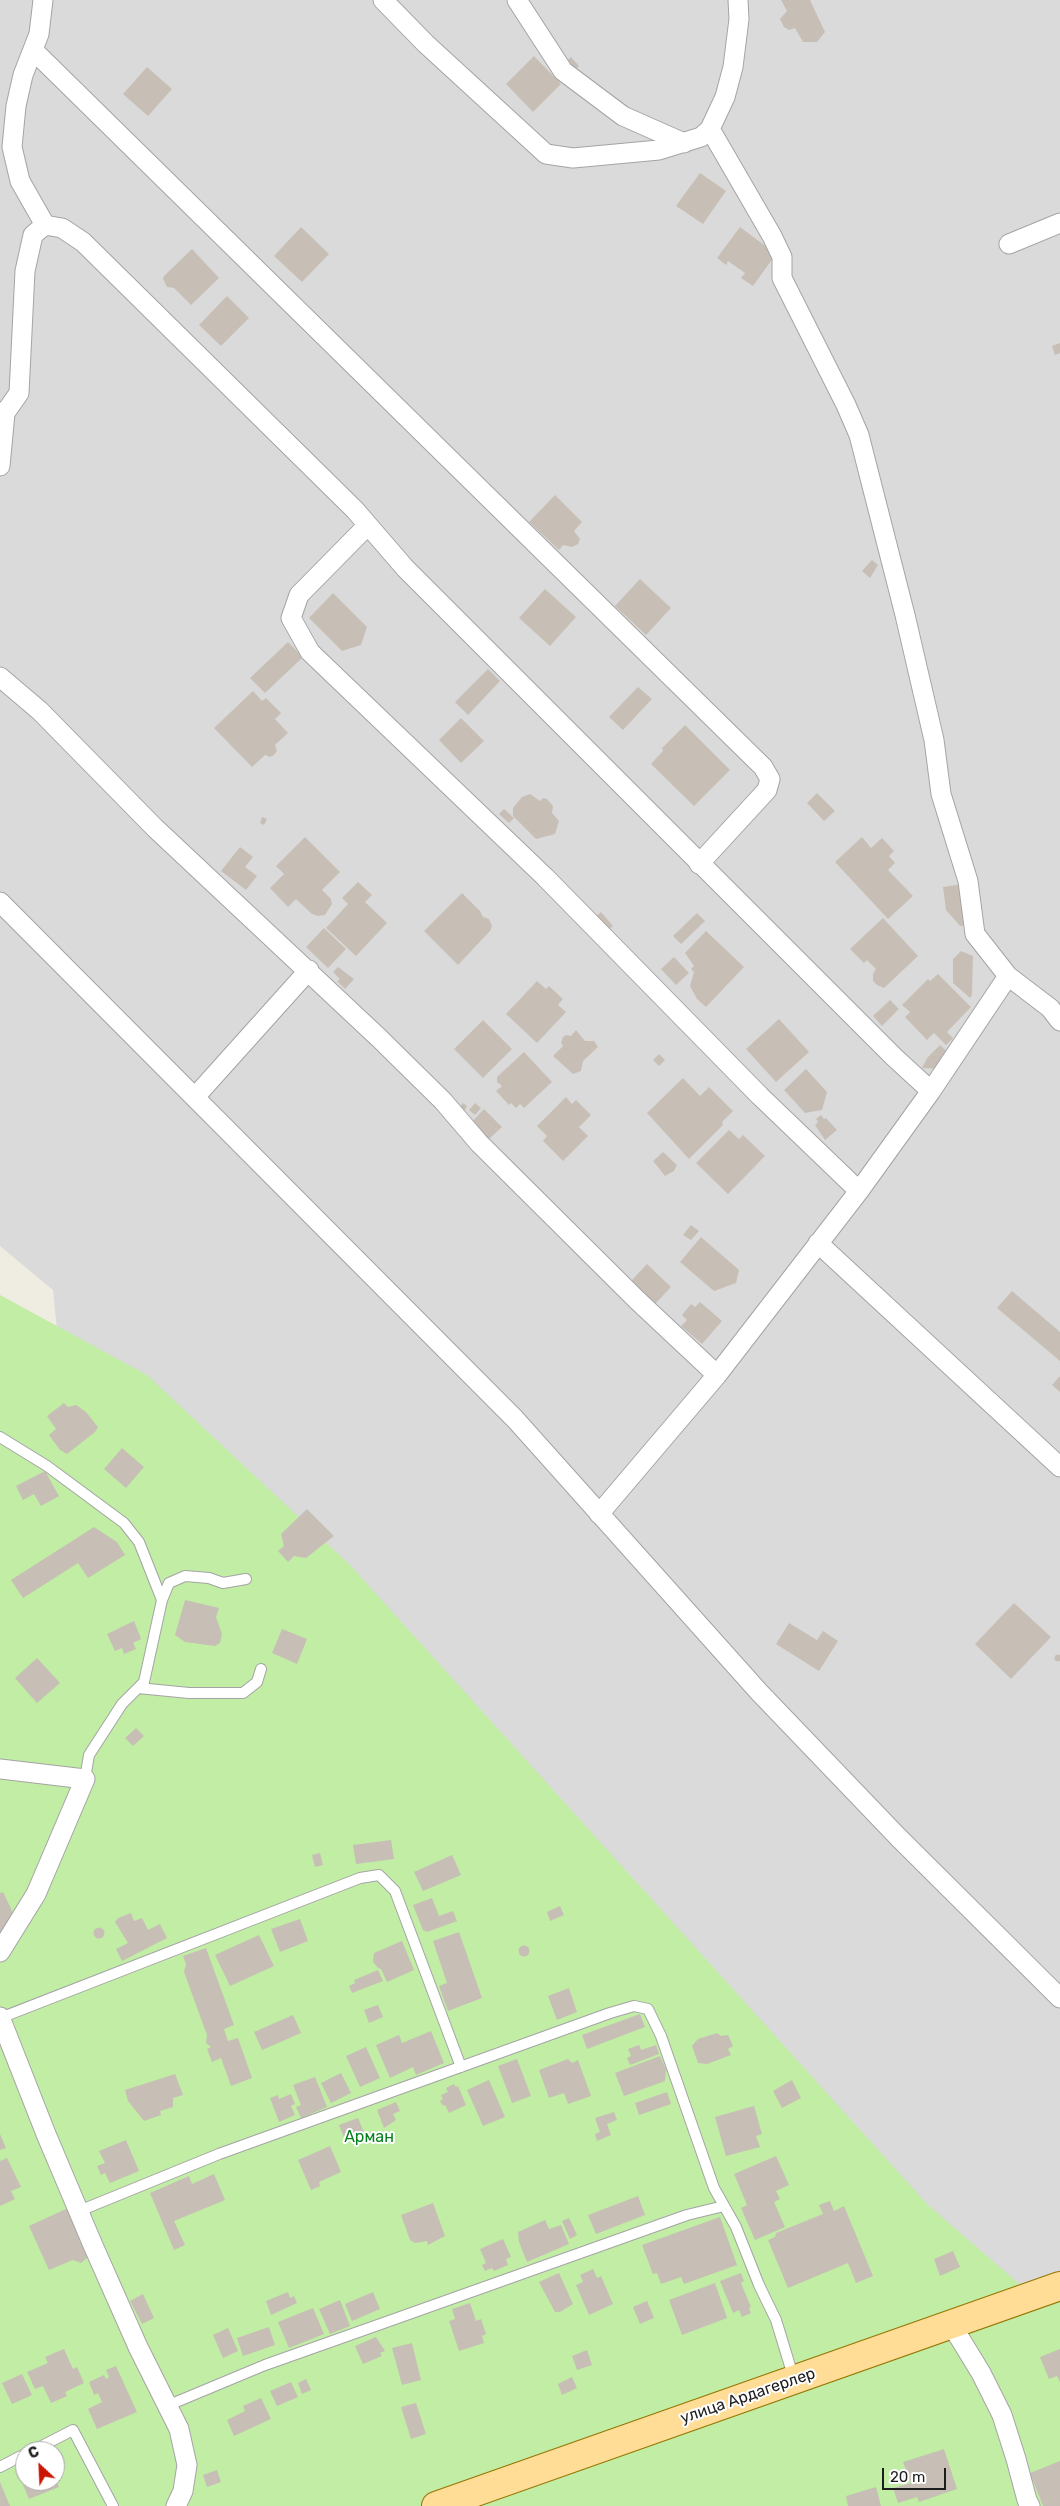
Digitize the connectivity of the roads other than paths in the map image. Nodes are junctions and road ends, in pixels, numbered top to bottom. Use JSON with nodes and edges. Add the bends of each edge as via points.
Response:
{"nodes":[{"id":1,"x":43,"y":0,"type":"edge"},
{"id":2,"x":383,"y":0,"type":"edge"},
{"id":3,"x":517,"y":0,"type":"edge"},
{"id":4,"x":738,"y":0,"type":"edge"},
{"id":5,"x":33,"y":50,"type":"junction"},
{"id":6,"x":710,"y":129,"type":"junction"},
{"id":7,"x":684,"y":143,"type":"junction"},
{"id":8,"x":1060,"y":223,"type":"edge"},
{"id":9,"x":45,"y":224,"type":"junction"},
{"id":10,"x":1009,"y":244,"type":"dead end"},
{"id":11,"x":2,"y":413,"type":"edge"},
{"id":12,"x":0,"y":466,"type":"edge"},
{"id":13,"x":368,"y":525,"type":"junction"},
{"id":14,"x":0,"y":677,"type":"edge"},
{"id":15,"x":699,"y":864,"type":"junction"},
{"id":16,"x":0,"y":902,"type":"edge"},
{"id":17,"x":309,"y":970,"type":"junction"},
{"id":18,"x":1008,"y":976,"type":"junction"},
{"id":19,"x":1060,"y":1021,"type":"edge"},
{"id":20,"x":932,"y":1091,"type":"junction"},
{"id":21,"x":195,"y":1097,"type":"junction"},
{"id":22,"x":859,"y":1191,"type":"junction"},
{"id":23,"x":818,"y":1243,"type":"junction"},
{"id":24,"x":717,"y":1375,"type":"junction"},
{"id":25,"x":0,"y":1437,"type":"edge"},
{"id":26,"x":1060,"y":1467,"type":"edge"},
{"id":27,"x":599,"y":1514,"type":"junction"},
{"id":28,"x":246,"y":1579,"type":"dead end"},
{"id":29,"x":162,"y":1600,"type":"junction"},
{"id":30,"x":261,"y":1669,"type":"dead end"},
{"id":31,"x":138,"y":1688,"type":"junction"},
{"id":32,"x":0,"y":1769,"type":"edge"},
{"id":33,"x":85,"y":1778,"type":"junction"},
{"id":34,"x":0,"y":1952,"type":"edge"},
{"id":35,"x":1060,"y":1998,"type":"edge"},
{"id":36,"x":0,"y":2018,"type":"edge"},
{"id":37,"x":461,"y":2068,"type":"junction"},
{"id":38,"x":724,"y":2206,"type":"junction"},
{"id":39,"x":79,"y":2211,"type":"junction"},
{"id":40,"x":1060,"y":2286,"type":"edge"},
{"id":41,"x":951,"y":2324,"type":"junction"},
{"id":42,"x":794,"y":2379,"type":"junction"},
{"id":43,"x":168,"y":2405,"type":"junction"},
{"id":44,"x":52,"y":2441,"type":"edge"},
{"id":45,"x":15,"y":2459,"type":"edge"},
{"id":46,"x":0,"y":2467,"type":"edge"},
{"id":47,"x":473,"y":2501,"type":"edge"},
{"id":48,"x":113,"y":2506,"type":"edge"},
{"id":49,"x":176,"y":2506,"type":"edge"},
{"id":50,"x":436,"y":2506,"type":"edge"},
{"id":51,"x":1030,"y":2506,"type":"edge"}],
"edges":[{"from":1,"to":5,"type":"street","via":[[39,34]]},
{"from":2,"to":7,"type":"street","via":[[546,154],[573,158],[659,150]]},
{"from":3,"to":7,"type":"street","via":[[563,71],[623,116]]},
{"from":4,"to":6,"type":"street","via":[[733,67],[725,97]]},
{"from":5,"to":9,"type":"street","via":[[16,106],[12,148],[20,181]]},
{"from":5,"to":15,"type":"street","via":[[763,767],[770,780],[767,790]]},
{"from":6,"to":7,"type":"street","via":[[701,137]]},
{"from":6,"to":18,"type":"street","via":[[772,236],[782,257],[782,278],[858,435],[910,634],[934,740],[940,794],[968,881],[974,934]]},
{"from":8,"to":10,"type":"street"},
{"from":9,"to":11,"type":"street","via":[[33,235],[25,271],[20,393]]},
{"from":9,"to":13,"type":"street","via":[[62,228],[84,242]]},
{"from":11,"to":12,"type":"street"},
{"from":13,"to":15,"type":"street","via":[[405,568]]},
{"from":13,"to":22,"type":"street","via":[[299,596],[291,618],[310,652],[544,877],[760,1096]]},
{"from":14,"to":17,"type":"street","via":[[40,711],[155,828]]},
{"from":15,"to":20,"type":"street","via":[[894,1058]]},
{"from":16,"to":21,"type":"street"},
{"from":17,"to":21,"type":"street"},
{"from":17,"to":24,"type":"street","via":[[444,1101],[478,1143]]},
{"from":18,"to":19,"type":"street","via":[[1050,1008]]},
{"from":18,"to":20,"type":"street"},
{"from":20,"to":22,"type":"street"},
{"from":21,"to":27,"type":"street","via":[[515,1419]]},
{"from":22,"to":23,"type":"street"},
{"from":23,"to":24,"type":"street"},
{"from":23,"to":26,"type":"street"},
{"from":24,"to":27,"type":"street"},
{"from":25,"to":29,"type":"lane","via":[[47,1466],[124,1523],[139,1542]]},
{"from":27,"to":35,"type":"street","via":[[759,1692],[899,1838]]},
{"from":28,"to":29,"type":"lane","via":[[224,1583],[185,1576],[169,1583]]},
{"from":29,"to":31,"type":"lane","via":[[144,1682]]},
{"from":30,"to":31,"type":"lane","via":[[257,1682],[243,1693],[189,1693]]},
{"from":31,"to":33,"type":"lane","via":[[122,1704],[89,1755]]},
{"from":32,"to":33,"type":"street"},
{"from":33,"to":34,"type":"street","via":[[36,1894]]},
{"from":36,"to":37,"type":"lane","via":[[360,1878],[379,1875],[395,1891]]},
{"from":36,"to":39,"type":"street"},
{"from":37,"to":38,"type":"lane","via":[[610,2013],[634,2006],[648,2009],[714,2188]]},
{"from":37,"to":39,"type":"lane","via":[[219,2154]]},
{"from":38,"to":42,"type":"lane","via":[[776,2320]]},
{"from":38,"to":43,"type":"lane","via":[[687,2214],[265,2365]]},
{"from":39,"to":43,"type":"street","via":[[138,2347]]},
{"from":40,"to":41,"type":"main road","name":"улица Ардагерлер"},
{"from":41,"to":42,"type":"main road","name":"улица Ардагерлер"},
{"from":41,"to":51,"type":"street","via":[[1002,2415]]},
{"from":42,"to":47,"type":"main road","name":"улица Ардагерлер"},
{"from":43,"to":49,"type":"street","via":[[180,2429],[187,2465],[183,2491]]},
{"from":44,"to":48,"type":"lane","via":[[73,2430]]},
{"from":45,"to":46,"type":"lane"},
{"from":47,"to":50,"type":"main road","name":"улица Ардагерлер"}]}
